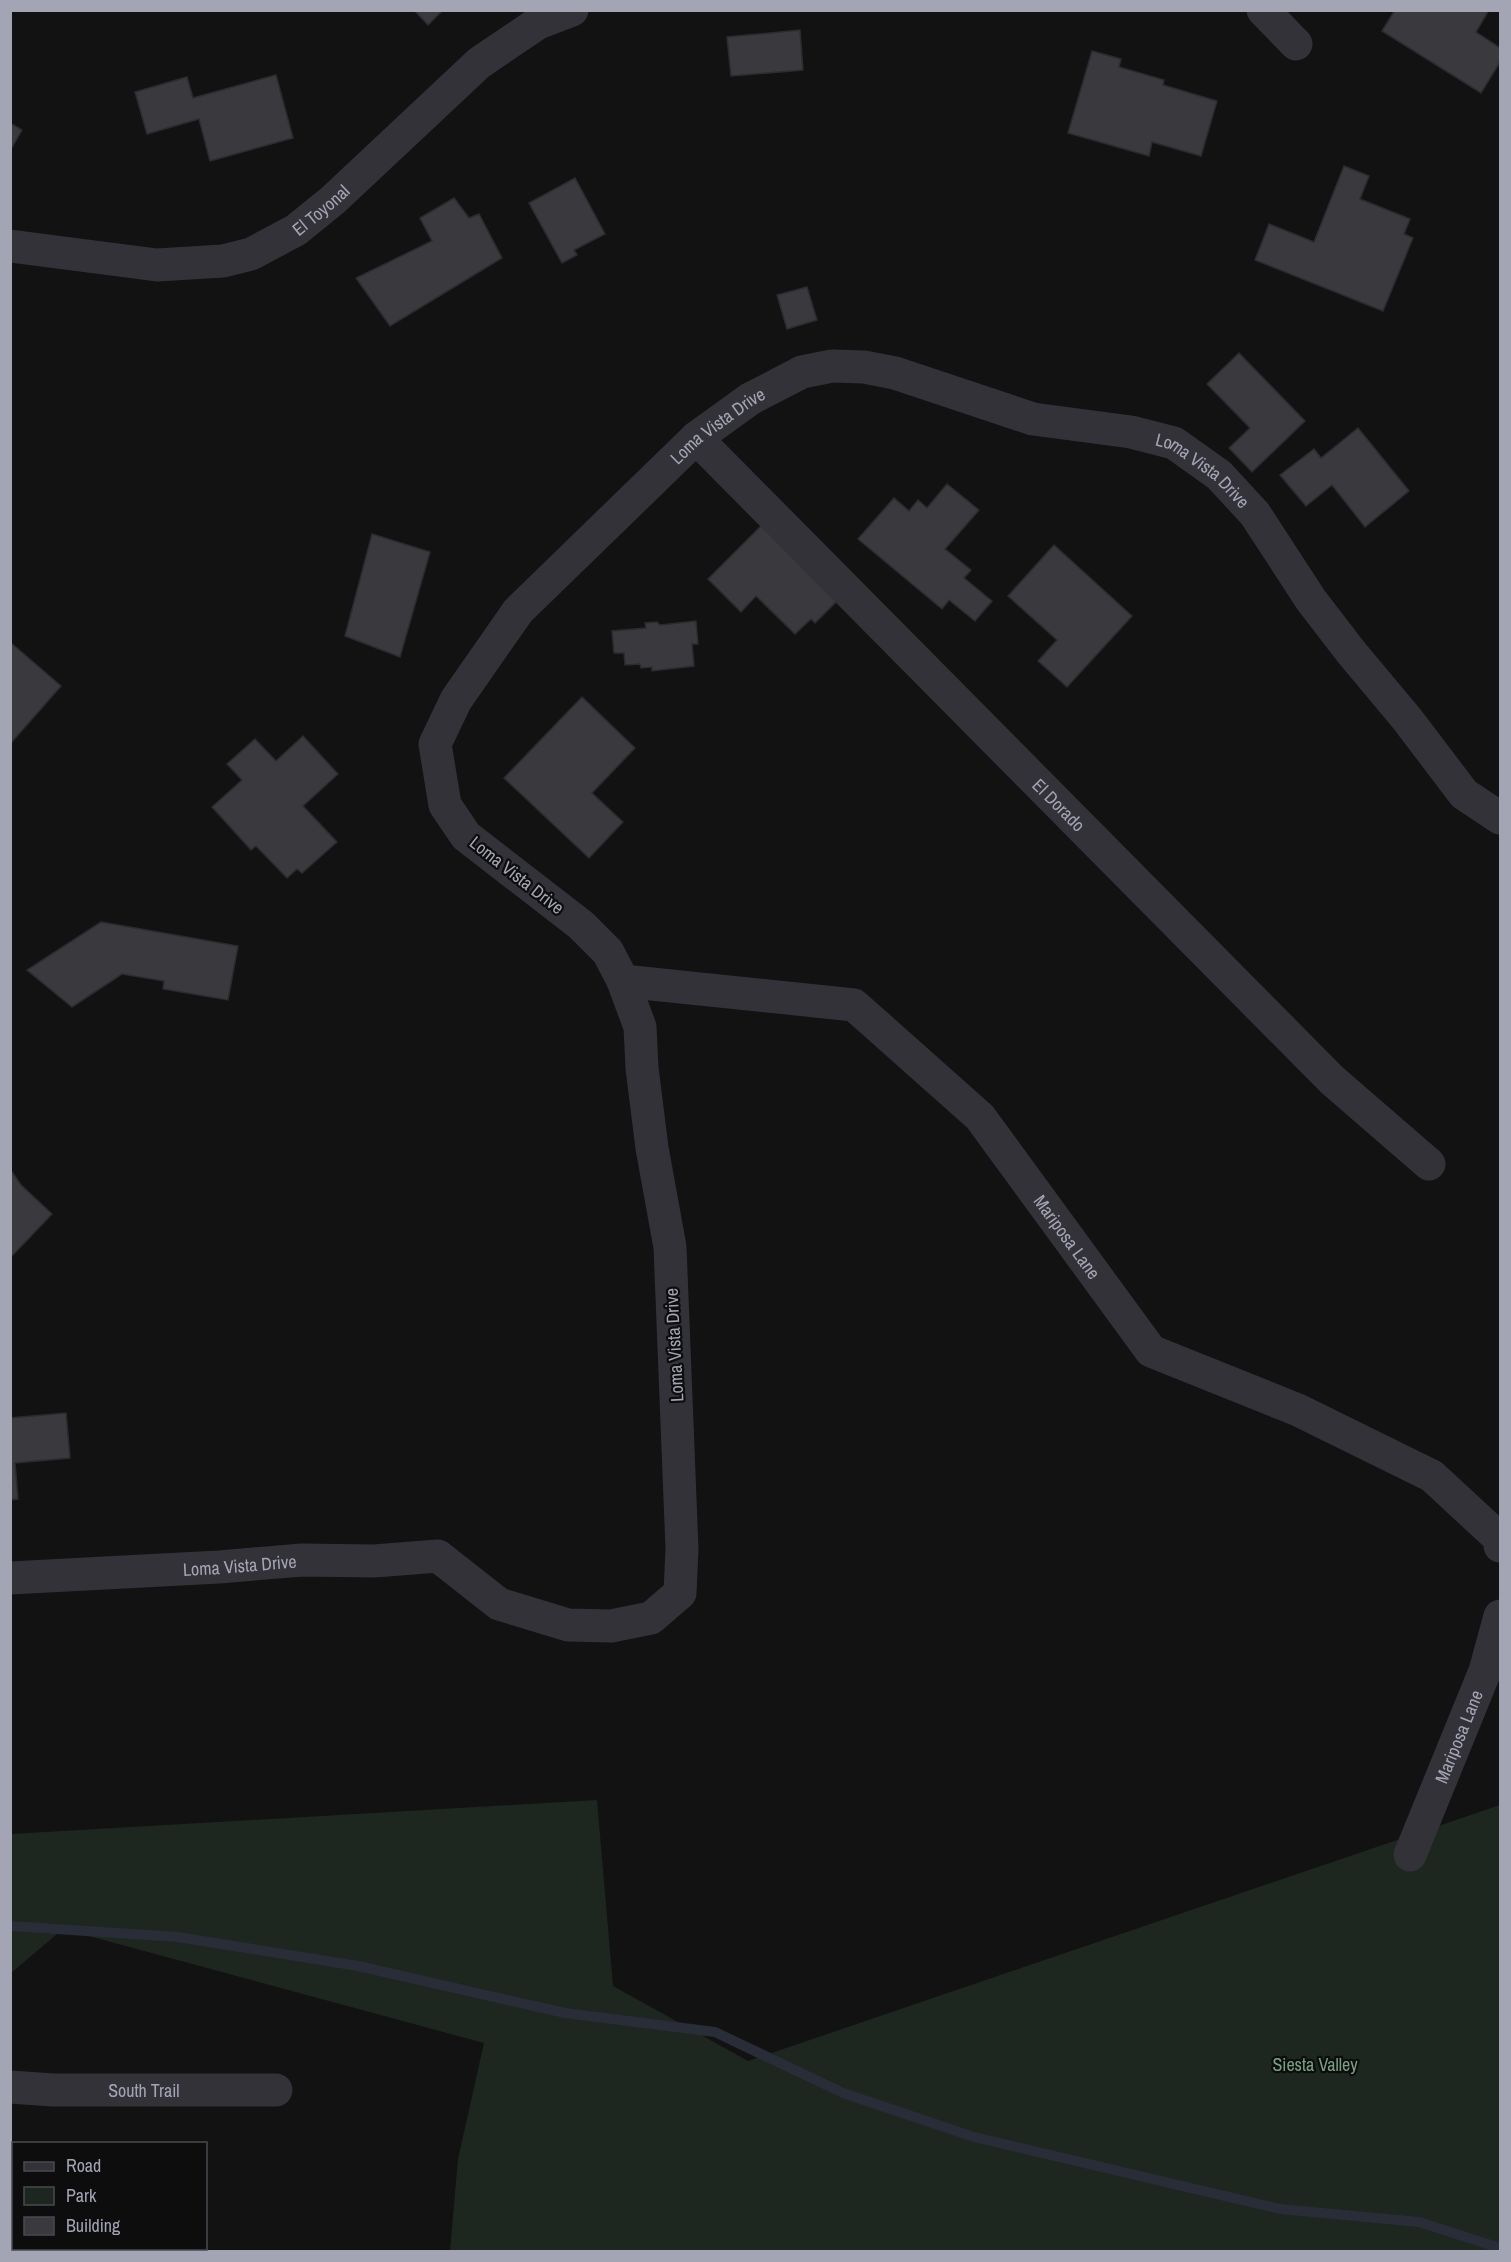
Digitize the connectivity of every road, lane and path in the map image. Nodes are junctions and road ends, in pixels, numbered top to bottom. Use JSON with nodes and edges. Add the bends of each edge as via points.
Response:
{"nodes":[{"id":1,"x":572,"y":10,"type":"edge"},
{"id":2,"x":1263,"y":10,"type":"edge"},
{"id":3,"x":1296,"y":44,"type":"dead end"},
{"id":4,"x":10,"y":246,"type":"edge"},
{"id":5,"x":696,"y":438,"type":"junction"},
{"id":6,"x":1500,"y":818,"type":"edge"},
{"id":7,"x":623,"y":981,"type":"junction"},
{"id":8,"x":1429,"y":1164,"type":"dead end"},
{"id":9,"x":1500,"y":1546,"type":"edge"},
{"id":10,"x":10,"y":1578,"type":"edge"},
{"id":11,"x":1500,"y":1616,"type":"edge"},
{"id":12,"x":1410,"y":1855,"type":"dead end"},
{"id":13,"x":10,"y":2087,"type":"edge"},
{"id":14,"x":276,"y":2090,"type":"dead end"}],
"edges":[{"from":1,"to":4,"type":"street","name":"El Toyonal","via":[[538,23],[478,63],[333,200],[296,230],[251,254],[223,261],[157,265]]},
{"from":2,"to":3,"type":"street"},
{"from":5,"to":6,"type":"street","name":"Loma Vista Drive","via":[[750,399],[802,372],[832,366],[895,373],[1033,419],[1131,432],[1174,443],[1219,475],[1255,514],[1311,600],[1464,794]]},
{"from":5,"to":7,"type":"street","name":"Loma Vista Drive","via":[[518,611],[456,700],[435,744],[445,805],[466,836],[581,925],[608,952]]},
{"from":5,"to":8,"type":"street","name":"El Dorado","via":[[1332,1080]]},
{"from":7,"to":9,"type":"street","name":"Mariposa Lane","via":[[854,1005],[980,1118],[1152,1351],[1299,1410],[1432,1476],[1500,1539]]},
{"from":7,"to":10,"type":"street","name":"Loma Vista Drive","via":[[640,1027],[652,1148],[670,1248],[682,1549],[680,1593],[651,1618],[611,1626],[568,1625],[499,1604],[438,1556]]},
{"from":11,"to":12,"type":"street","name":"Mariposa Lane","via":[[1485,1671]]},
{"from":13,"to":14,"type":"street","name":"South Trail"}]}
